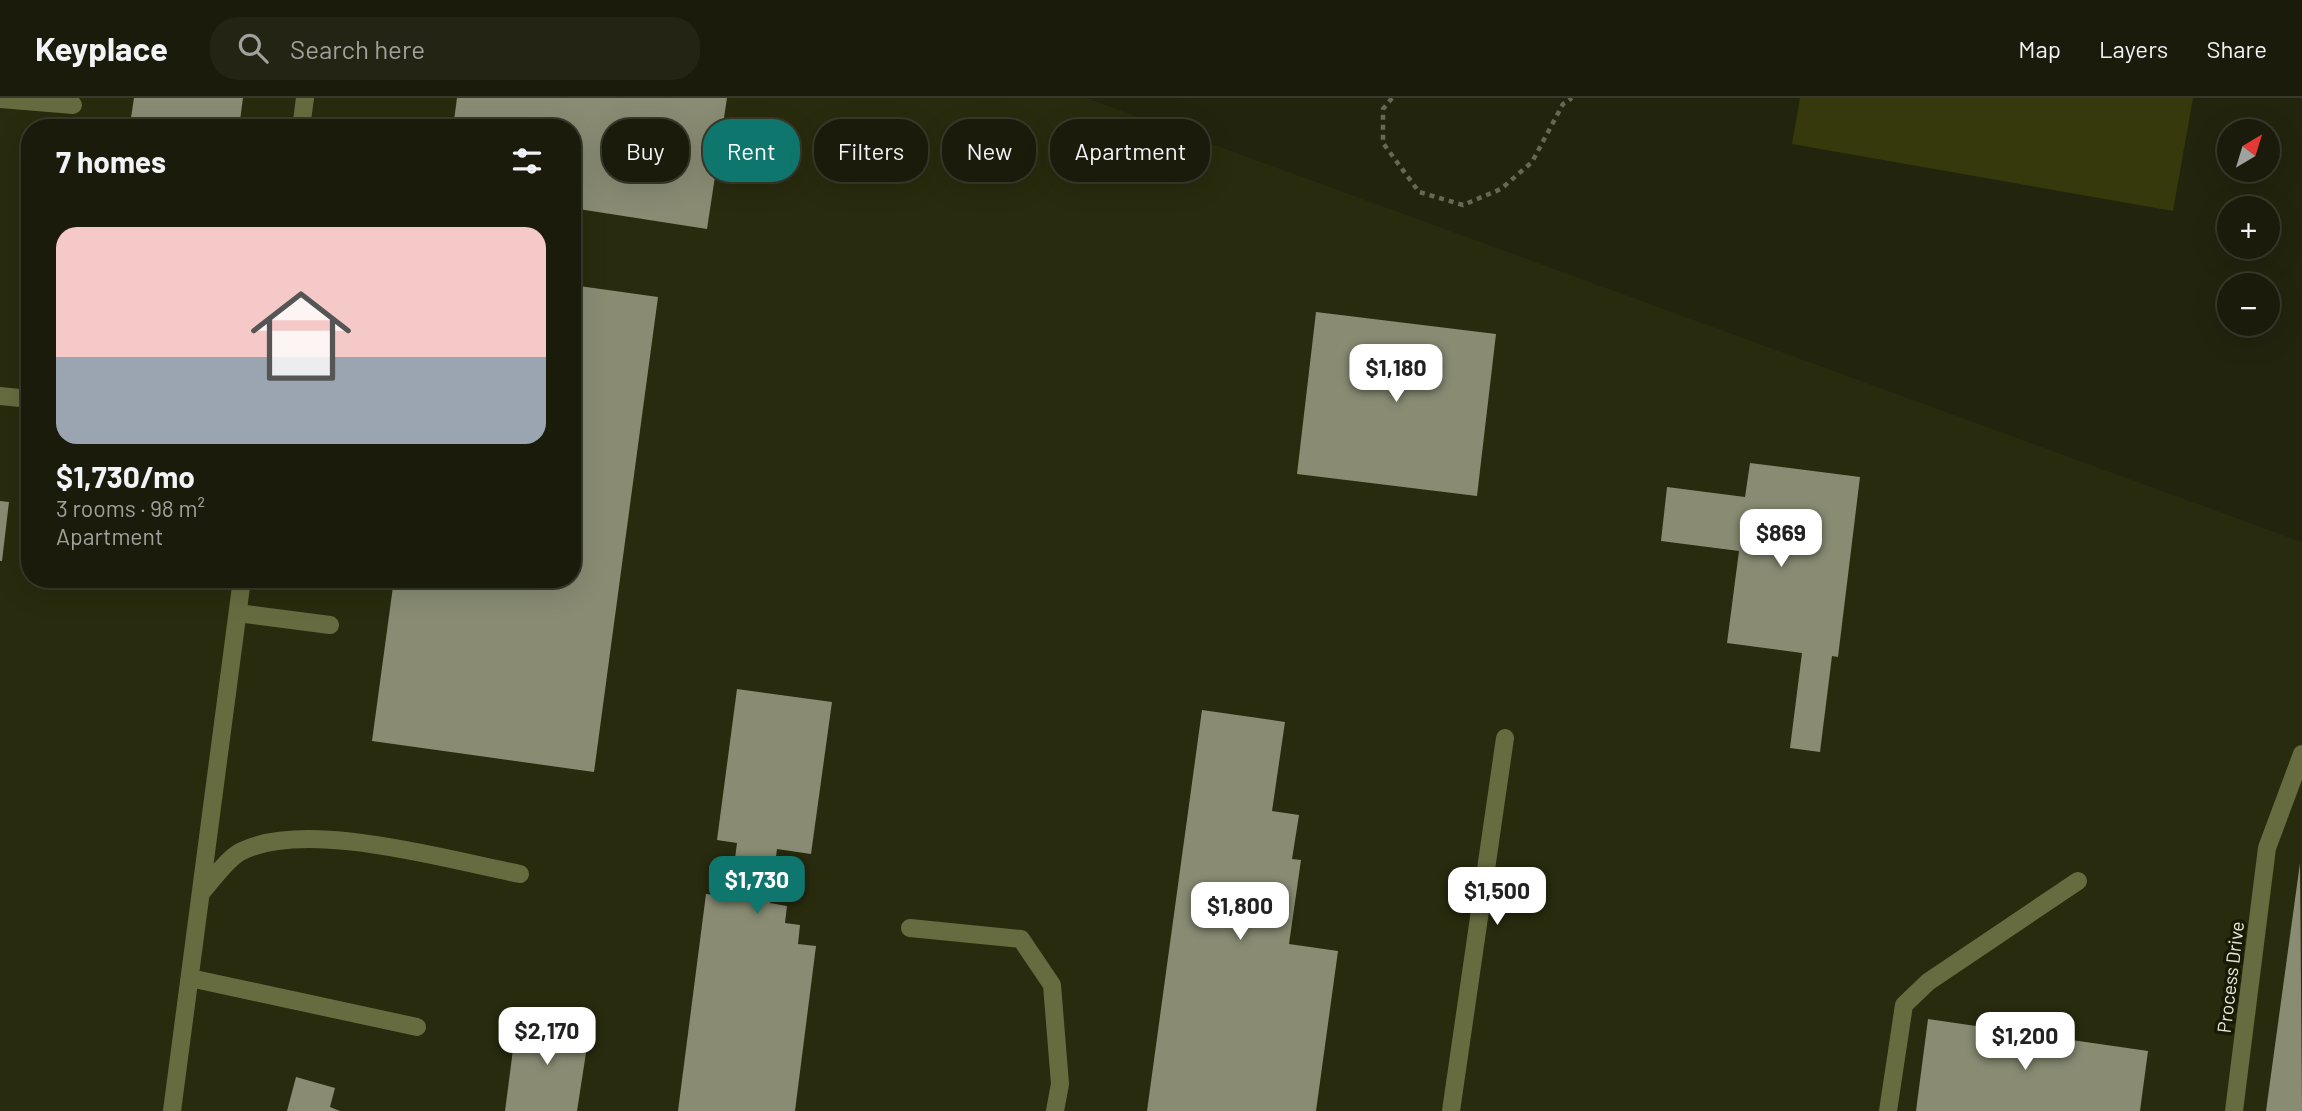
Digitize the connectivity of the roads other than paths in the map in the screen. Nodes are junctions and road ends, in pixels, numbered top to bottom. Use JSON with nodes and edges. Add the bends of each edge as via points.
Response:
{"nodes":[{"id":1,"x":305,"y":98,"type":"edge"},
{"id":2,"x":0,"y":99,"type":"edge"},
{"id":3,"x":73,"y":105,"type":"dead end"},
{"id":4,"x":302,"y":119,"type":"edge"},
{"id":5,"x":0,"y":396,"type":"edge"},
{"id":6,"x":21,"y":398,"type":"edge"},
{"id":7,"x":241,"y":588,"type":"edge"},
{"id":8,"x":238,"y":613,"type":"junction"},
{"id":9,"x":330,"y":625,"type":"dead end"},
{"id":10,"x":1505,"y":738,"type":"dead end"},
{"id":11,"x":2302,"y":754,"type":"edge"},
{"id":12,"x":520,"y":874,"type":"dead end"},
{"id":13,"x":2078,"y":881,"type":"dead end"},
{"id":14,"x":201,"y":893,"type":"junction"},
{"id":15,"x":911,"y":928,"type":"dead end"},
{"id":16,"x":190,"y":978,"type":"junction"},
{"id":17,"x":417,"y":1027,"type":"dead end"},
{"id":18,"x":172,"y":1111,"type":"edge"},
{"id":19,"x":1055,"y":1111,"type":"edge"},
{"id":20,"x":1451,"y":1111,"type":"edge"},
{"id":21,"x":1888,"y":1111,"type":"edge"},
{"id":22,"x":2234,"y":1111,"type":"edge"}],
"edges":[{"from":1,"to":4,"type":"street"},
{"from":2,"to":3,"type":"street"},
{"from":5,"to":6,"type":"street"},
{"from":7,"to":8,"type":"street"},
{"from":8,"to":9,"type":"street"},
{"from":8,"to":14,"type":"street"},
{"from":10,"to":20,"type":"street"},
{"from":11,"to":22,"type":"street","name":"Process Drive","via":[[2267,848]]},
{"from":12,"to":14,"type":"street","via":[[364,844],[296,838],[240,851]]},
{"from":13,"to":21,"type":"street","via":[[1928,982],[1903,1005]]},
{"from":14,"to":16,"type":"street"},
{"from":15,"to":19,"type":"street","via":[[1021,939],[1052,985],[1060,1084]]},
{"from":16,"to":17,"type":"street"},
{"from":16,"to":18,"type":"street"}]}
